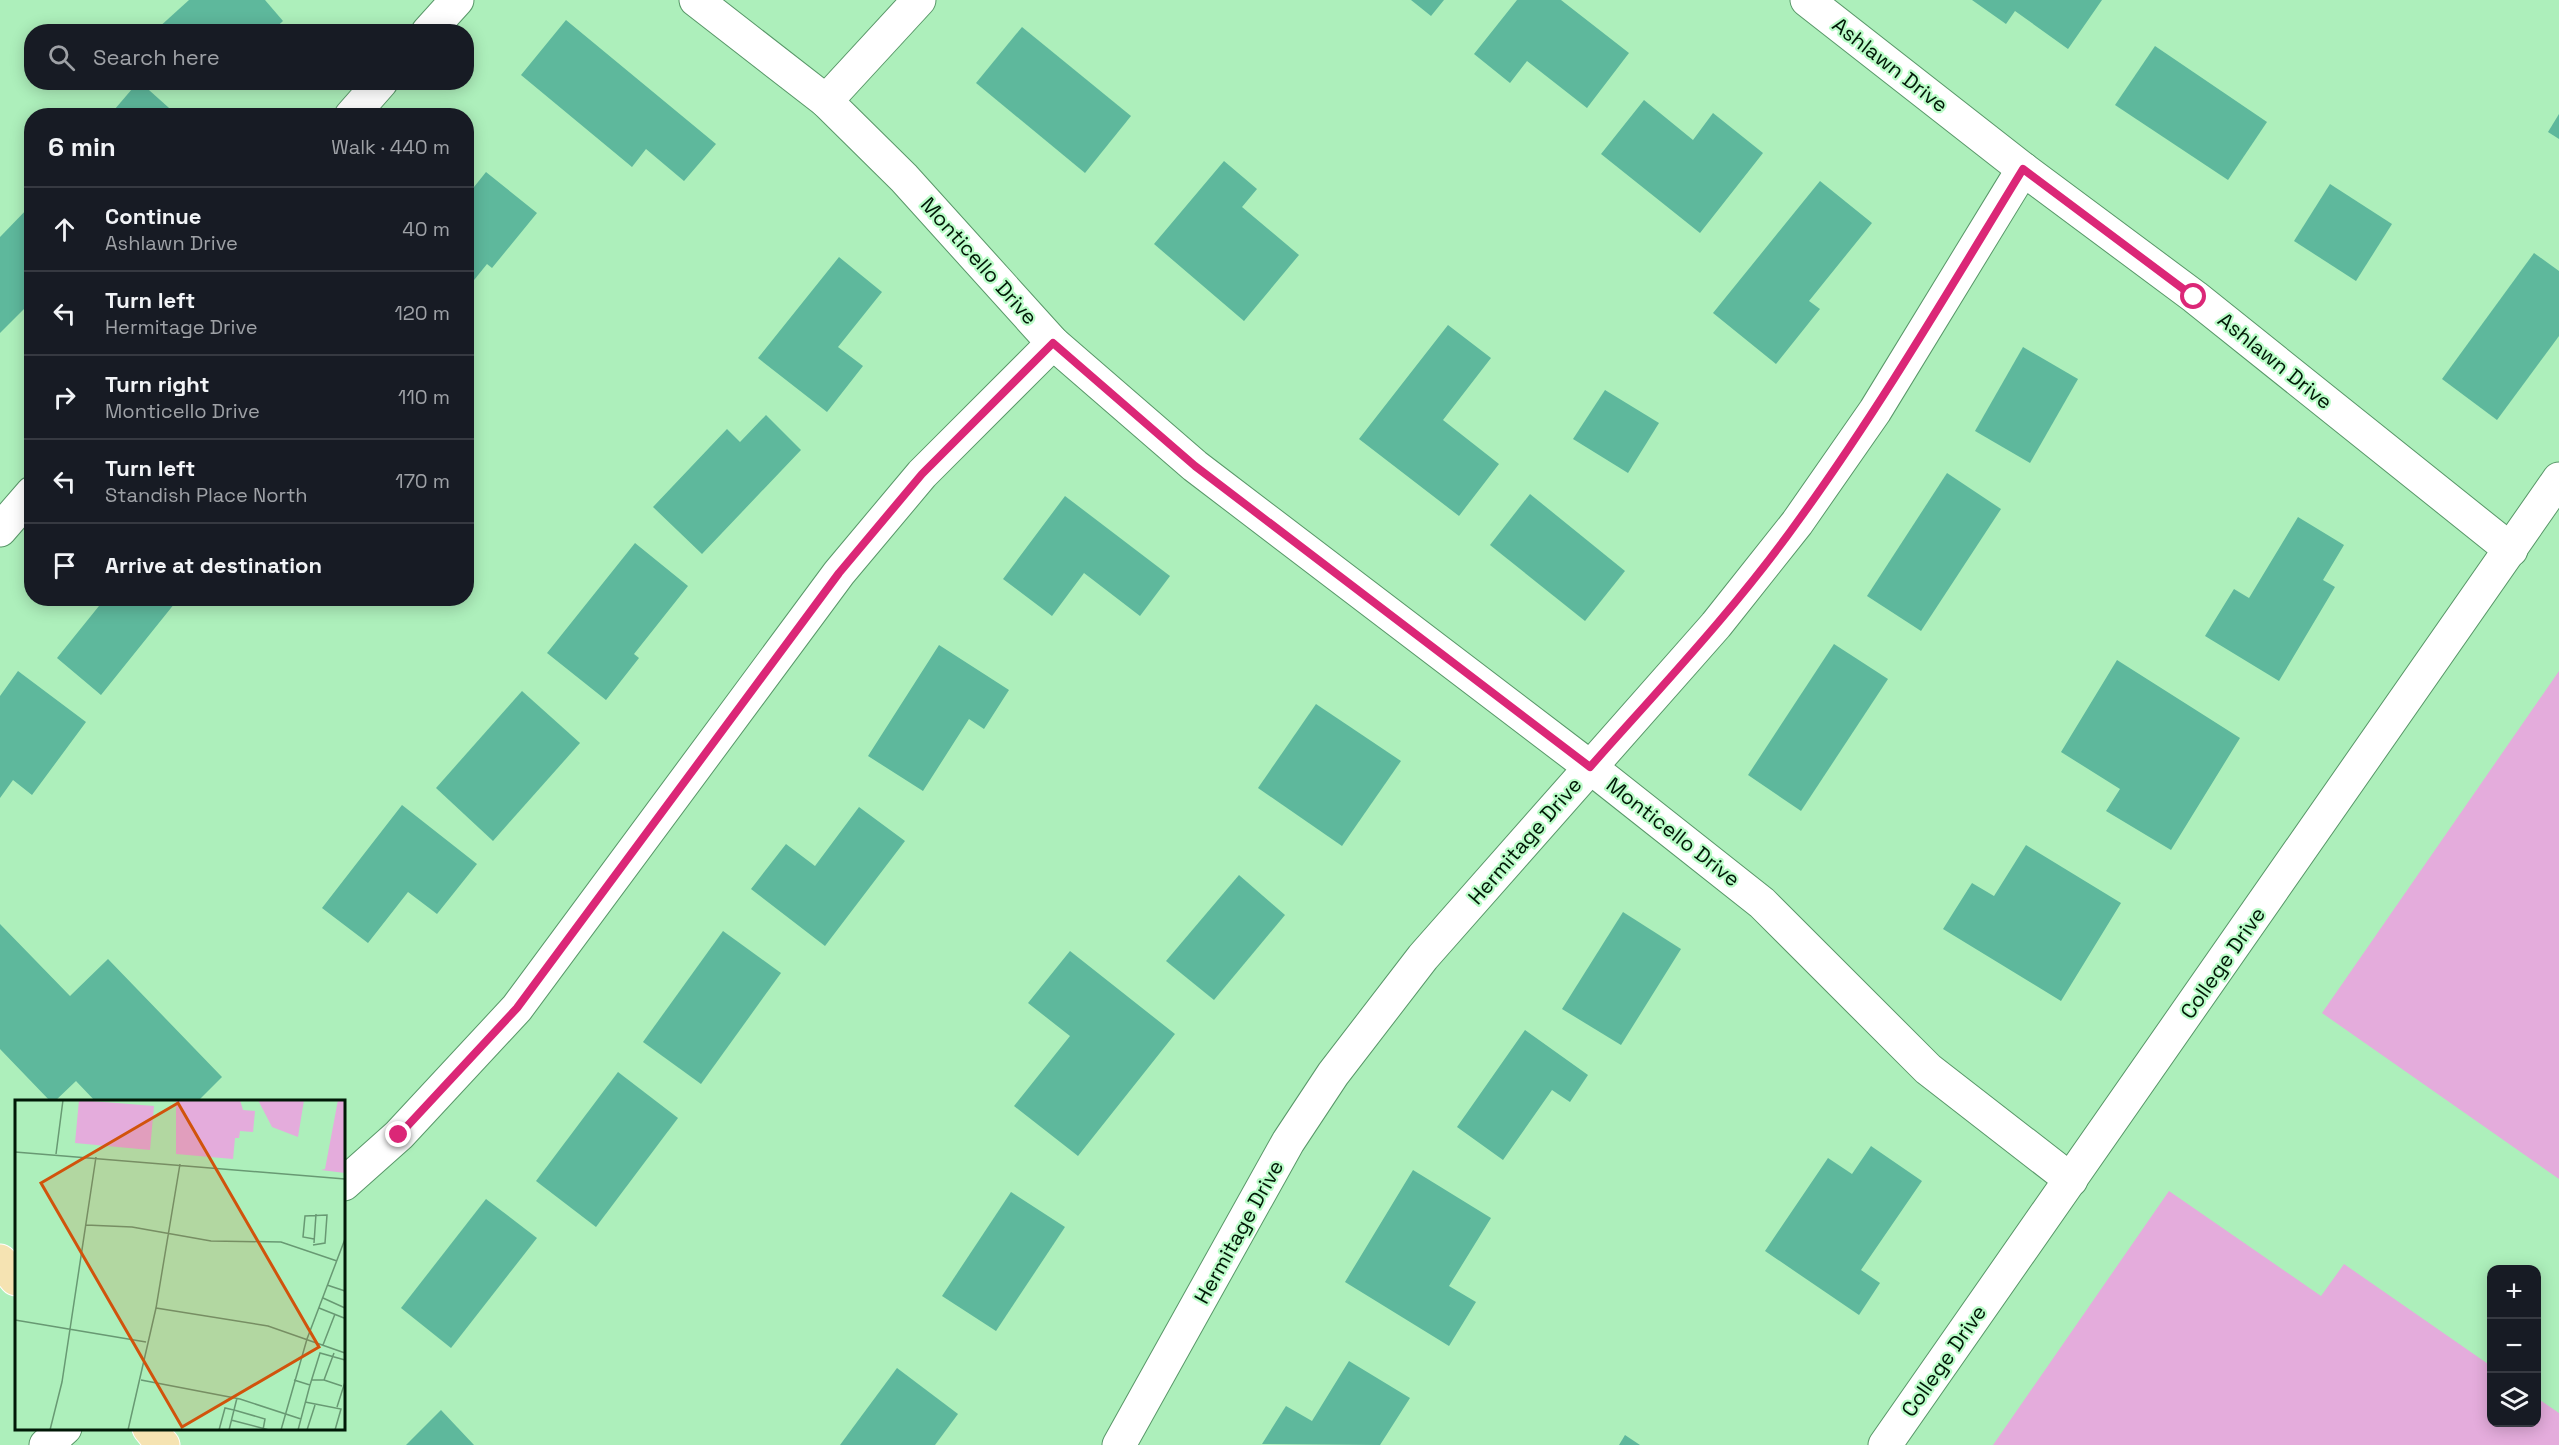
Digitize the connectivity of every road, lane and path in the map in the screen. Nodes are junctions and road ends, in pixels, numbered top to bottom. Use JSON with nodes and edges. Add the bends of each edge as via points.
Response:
{"nodes":[{"id":1,"x":458,"y":0,"type":"edge"},
{"id":2,"x":696,"y":0,"type":"edge"},
{"id":3,"x":919,"y":0,"type":"edge"},
{"id":4,"x":1807,"y":0,"type":"edge"},
{"id":5,"x":436,"y":24,"type":"edge"},
{"id":6,"x":374,"y":90,"type":"edge"},
{"id":7,"x":826,"y":101,"type":"junction"},
{"id":8,"x":358,"y":108,"type":"edge"},
{"id":9,"x":2023,"y":169,"type":"junction"},
{"id":10,"x":1053,"y":343,"type":"junction"},
{"id":11,"x":2559,"y":479,"type":"edge"},
{"id":12,"x":24,"y":502,"type":"edge"},
{"id":13,"x":0,"y":530,"type":"edge"},
{"id":14,"x":2511,"y":550,"type":"junction"},
{"id":15,"x":1590,"y":767,"type":"junction"},
{"id":16,"x":2071,"y":1180,"type":"junction"},
{"id":17,"x":345,"y":1183,"type":"edge"},
{"id":18,"x":0,"y":1261,"type":"edge"},
{"id":19,"x":15,"y":1278,"type":"edge"},
{"id":20,"x":63,"y":1430,"type":"edge"},
{"id":21,"x":151,"y":1430,"type":"edge"},
{"id":22,"x":46,"y":1445,"type":"edge"},
{"id":23,"x":163,"y":1445,"type":"edge"},
{"id":24,"x":1119,"y":1445,"type":"edge"},
{"id":25,"x":1885,"y":1445,"type":"edge"}],
"edges":[{"from":1,"to":5,"type":"street"},
{"from":2,"to":7,"type":"street","name":"Monticello Drive"},
{"from":3,"to":7,"type":"street"},
{"from":4,"to":9,"type":"street","name":"Ashlawn Drive"},
{"from":6,"to":8,"type":"street"},
{"from":7,"to":10,"type":"street","name":"Monticello Drive","via":[[904,178]]},
{"from":9,"to":14,"type":"street","name":"Ashlawn Drive","via":[[2194,297]]},
{"from":9,"to":15,"type":"street","name":"Hermitage Drive","via":[[1875,411],[1797,523],[1716,625]]},
{"from":10,"to":15,"type":"street","name":"Monticello Drive","via":[[1195,466]]},
{"from":10,"to":17,"type":"street","via":[[922,474],[839,573],[517,1008],[399,1135]]},
{"from":11,"to":14,"type":"street","name":"College Drive"},
{"from":12,"to":13,"type":"street"},
{"from":14,"to":16,"type":"street","name":"College Drive"},
{"from":15,"to":16,"type":"street","name":"Monticello Drive","via":[[1762,903],[1928,1069]]},
{"from":15,"to":24,"type":"street","name":"Hermitage Drive","via":[[1423,957],[1332,1074],[1288,1142]]},
{"from":16,"to":25,"type":"street","name":"College Drive"},
{"from":18,"to":19,"type":"main road"},
{"from":20,"to":22,"type":"street"},
{"from":21,"to":23,"type":"main road"}]}
